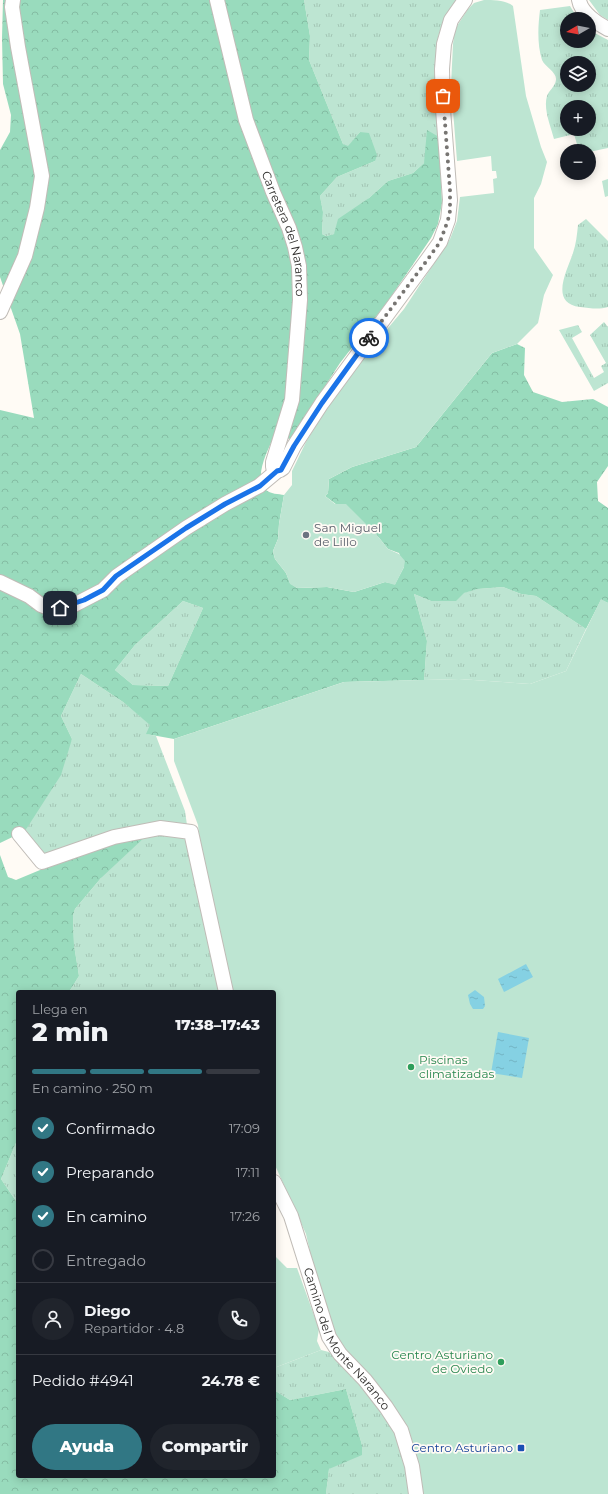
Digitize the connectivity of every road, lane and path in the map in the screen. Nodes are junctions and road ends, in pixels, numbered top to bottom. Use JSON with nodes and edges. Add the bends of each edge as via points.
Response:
{"nodes":[{"id":1,"x":13,"y":0,"type":"edge"},
{"id":2,"x":217,"y":0,"type":"edge"},
{"id":3,"x":465,"y":0,"type":"edge"},
{"id":4,"x":579,"y":0,"type":"edge"},
{"id":5,"x":608,"y":29,"type":"edge"},
{"id":6,"x":0,"y":312,"type":"edge"},
{"id":7,"x":277,"y":471,"type":"junction"},
{"id":8,"x":0,"y":582,"type":"edge"},
{"id":9,"x":20,"y":834,"type":"dead end"},
{"id":10,"x":226,"y":990,"type":"edge"},
{"id":11,"x":276,"y":1186,"type":"edge"},
{"id":12,"x":416,"y":1494,"type":"edge"}],
"edges":[{"from":1,"to":6,"type":"street","via":[[18,47],[42,176],[25,256]]},
{"from":2,"to":7,"type":"street","name":"Carretera del Naranco","via":[[246,120],[289,228],[299,266],[300,300],[292,400],[273,462],[273,467]]},
{"from":3,"to":7,"type":"street","via":[[451,20],[444,44],[442,70],[450,200],[448,220],[440,242],[322,403],[283,468]]},
{"from":4,"to":5,"type":"street","via":[[596,22]]},
{"from":7,"to":8,"type":"street","via":[[260,486],[186,528],[116,576],[103,590],[74,605],[51,609]]},
{"from":9,"to":10,"type":"street","via":[[42,862],[114,837],[160,828],[191,832]]},
{"from":11,"to":12,"type":"street","name":"Camino del Monte Naranco","via":[[291,1216],[329,1337],[340,1354],[386,1407],[401,1430],[412,1466]]}]}
